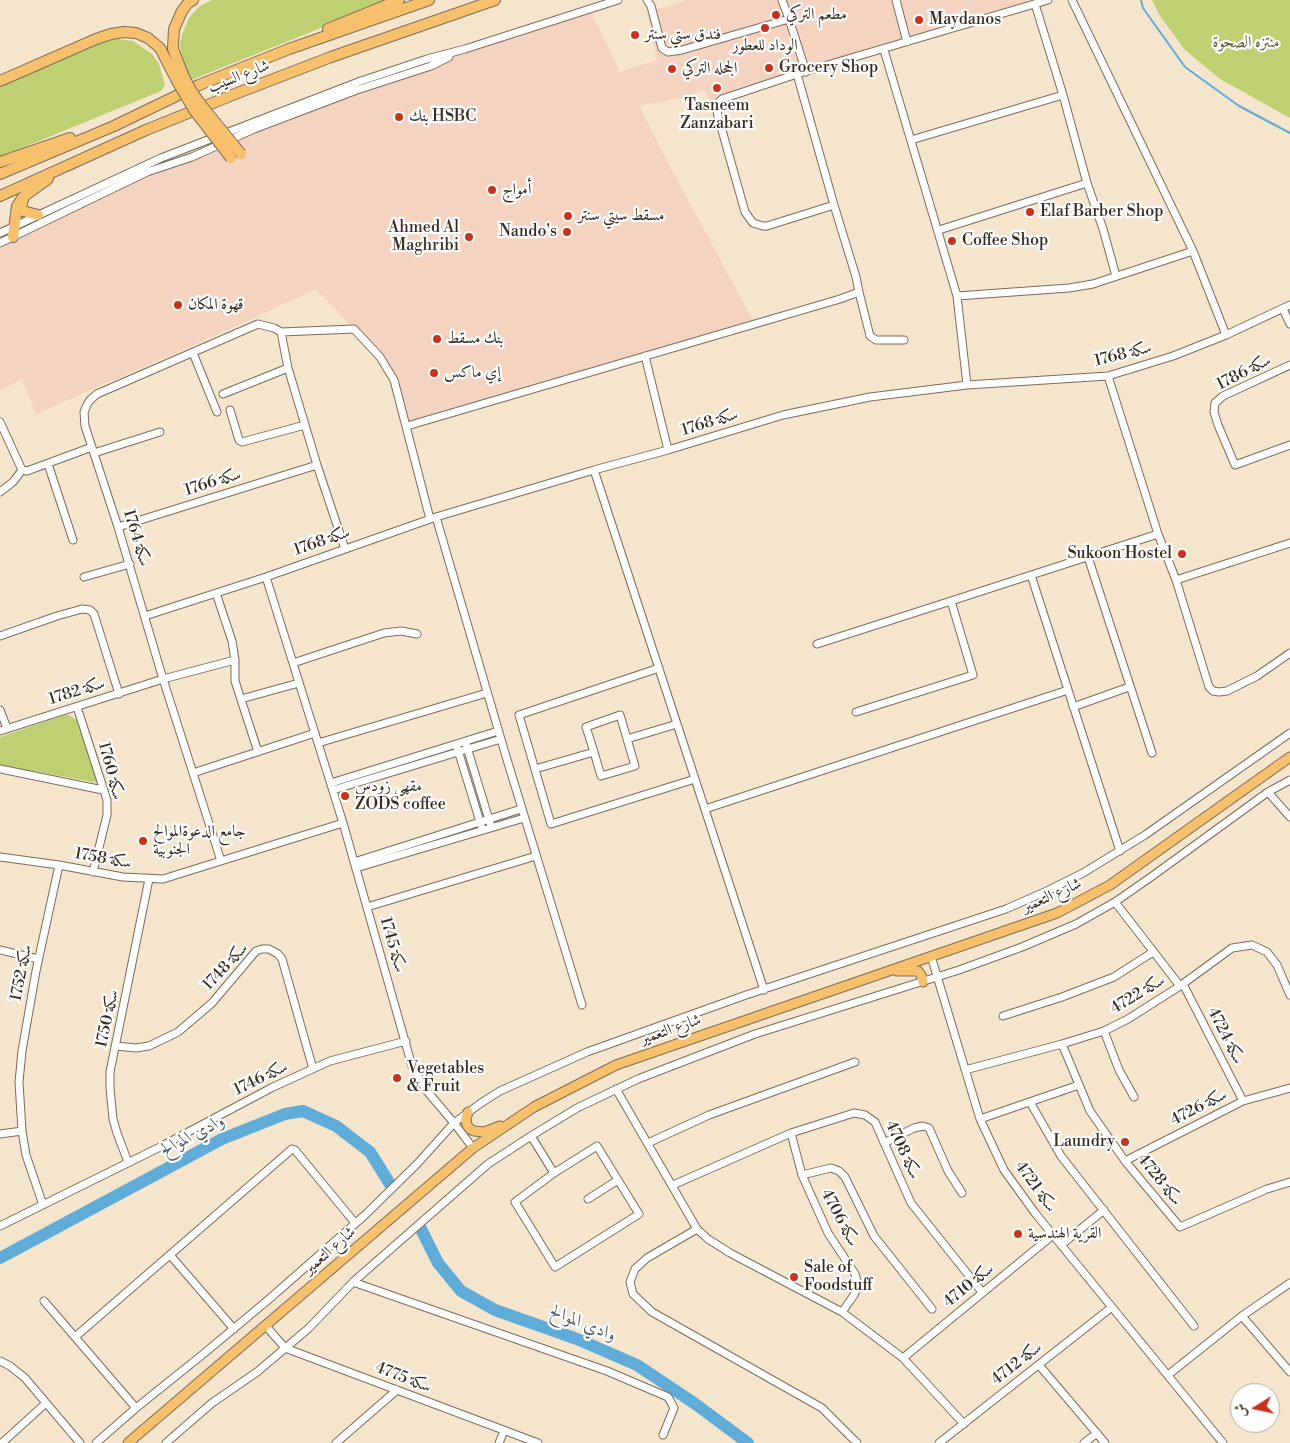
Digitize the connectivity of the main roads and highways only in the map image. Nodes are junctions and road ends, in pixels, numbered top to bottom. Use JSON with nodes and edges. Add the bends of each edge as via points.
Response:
{"nodes":[{"id":1,"x":193,"y":0,"type":"edge"},
{"id":2,"x":399,"y":0,"type":"edge"},
{"id":3,"x":429,"y":0,"type":"edge"},
{"id":4,"x":495,"y":0,"type":"edge"},
{"id":5,"x":289,"y":49,"type":"junction"},
{"id":6,"x":0,"y":81,"type":"edge"},
{"id":7,"x":114,"y":126,"type":"junction"},
{"id":8,"x":241,"y":154,"type":"dead end"},
{"id":9,"x":231,"y":158,"type":"dead end"},
{"id":10,"x":0,"y":162,"type":"edge"},
{"id":11,"x":65,"y":167,"type":"junction"},
{"id":12,"x":0,"y":174,"type":"edge"},
{"id":13,"x":0,"y":196,"type":"edge"},
{"id":14,"x":23,"y":197,"type":"junction"},
{"id":15,"x":38,"y":215,"type":"road end"},
{"id":16,"x":13,"y":237,"type":"road end"},
{"id":17,"x":1290,"y":757,"type":"edge"},
{"id":18,"x":892,"y":970,"type":"junction"},
{"id":19,"x":923,"y":982,"type":"road end"},
{"id":20,"x":468,"y":1112,"type":"road end"},
{"id":21,"x":510,"y":1123,"type":"junction"},
{"id":22,"x":128,"y":1443,"type":"edge"}],
"edges":[{"from":1,"to":8,"type":"highway","bridge":true,"via":[[182,11],[174,29],[174,49],[192,92]]},
{"from":2,"to":5,"type":"highway"},
{"from":3,"to":5,"type":"highway","name":"شارع السيب"},
{"from":4,"to":11,"type":"highway","name":"شارع السيب","via":[[331,57],[146,130]]},
{"from":5,"to":7,"type":"highway","name":"شارع السيب","via":[[199,85]]},
{"from":6,"to":9,"type":"highway","bridge":true,"via":[[96,39],[124,32],[136,33],[160,48],[194,110]]},
{"from":7,"to":10,"type":"highway","via":[[102,126]]},
{"from":7,"to":12,"type":"highway","name":"شارع السيب"},
{"from":11,"to":13,"type":"highway","name":"شارع السيب"},
{"from":11,"to":14,"type":"highway"},
{"from":14,"to":15,"type":"highway","via":[[21,207],[24,211]]},
{"from":14,"to":16,"type":"highway","via":[[17,206]]},
{"from":17,"to":18,"type":"main road","name":"شارع التعمير","via":[[1110,885],[1057,913]]},
{"from":18,"to":19,"type":"main road","via":[[918,971]]},
{"from":18,"to":21,"type":"main road","name":"شارع التعمير","via":[[616,1065],[534,1107]]},
{"from":20,"to":21,"type":"main road","via":[[467,1125],[474,1131],[484,1132]]},
{"from":21,"to":22,"type":"main road","name":"شارع التعمير","via":[[473,1148]]}]}
